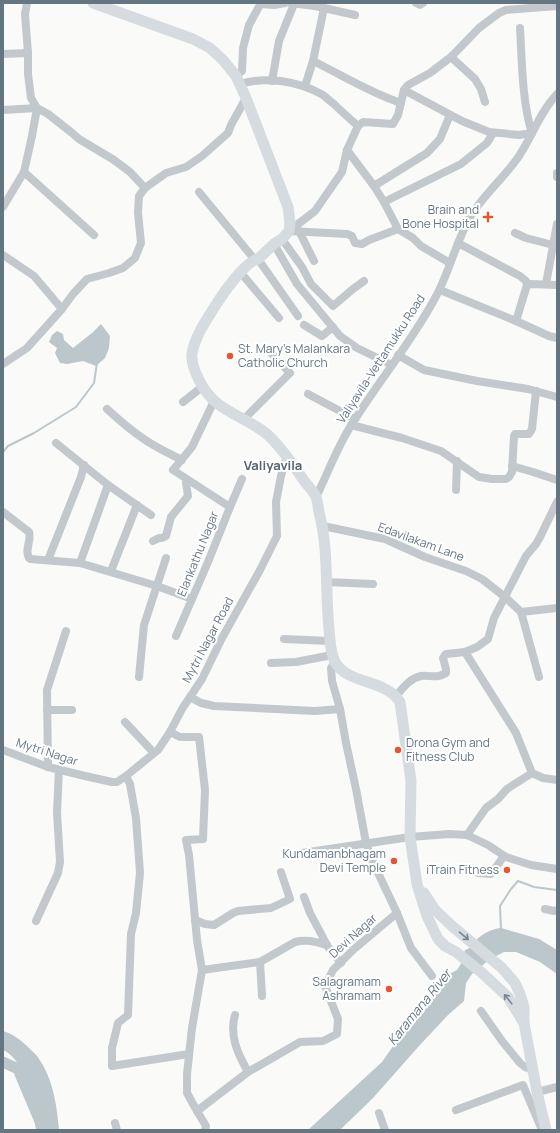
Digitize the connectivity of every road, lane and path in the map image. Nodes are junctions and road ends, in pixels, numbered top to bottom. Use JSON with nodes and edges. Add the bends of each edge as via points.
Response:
{"nodes":[{"id":1,"x":27,"y":3,"type":"edge"},
{"id":2,"x":93,"y":3,"type":"edge"},
{"id":3,"x":285,"y":3,"type":"edge"},
{"id":4,"x":292,"y":3,"type":"edge"},
{"id":5,"x":416,"y":3,"type":"edge"},
{"id":6,"x":423,"y":3,"type":"edge"},
{"id":7,"x":501,"y":3,"type":"edge"},
{"id":8,"x":261,"y":4,"type":"edge"},
{"id":9,"x":557,"y":6,"type":"edge"},
{"id":10,"x":324,"y":8,"type":"junction"},
{"id":11,"x":499,"y":13,"type":"junction"},
{"id":12,"x":355,"y":15,"type":"dead end"},
{"id":13,"x":520,"y":28,"type":"dead end"},
{"id":14,"x":28,"y":53,"type":"junction"},
{"id":15,"x":3,"y":54,"type":"edge"},
{"id":16,"x":451,"y":57,"type":"junction"},
{"id":17,"x":313,"y":61,"type":"junction"},
{"id":18,"x":238,"y":80,"type":"junction"},
{"id":19,"x":272,"y":81,"type":"junction"},
{"id":20,"x":305,"y":86,"type":"junction"},
{"id":21,"x":404,"y":90,"type":"junction"},
{"id":22,"x":557,"y":94,"type":"edge"},
{"id":23,"x":246,"y":98,"type":"junction"},
{"id":24,"x":485,"y":102,"type":"dead end"},
{"id":25,"x":401,"y":103,"type":"junction"},
{"id":26,"x":37,"y":108,"type":"junction"},
{"id":27,"x":3,"y":110,"type":"edge"},
{"id":28,"x":450,"y":115,"type":"junction"},
{"id":29,"x":358,"y":126,"type":"junction"},
{"id":30,"x":493,"y":133,"type":"junction"},
{"id":31,"x":532,"y":133,"type":"junction"},
{"id":32,"x":347,"y":150,"type":"junction"},
{"id":33,"x":24,"y":172,"type":"junction"},
{"id":34,"x":557,"y":173,"type":"edge"},
{"id":35,"x":557,"y":177,"type":"edge"},
{"id":36,"x":374,"y":186,"type":"junction"},
{"id":37,"x":145,"y":188,"type":"junction"},
{"id":38,"x":199,"y":192,"type":"dead end"},
{"id":39,"x":384,"y":202,"type":"junction"},
{"id":40,"x":3,"y":207,"type":"edge"},
{"id":41,"x":557,"y":226,"type":"edge"},
{"id":42,"x":398,"y":229,"type":"junction"},
{"id":43,"x":515,"y":233,"type":"dead end"},
{"id":44,"x":94,"y":235,"type":"dead end"},
{"id":45,"x":286,"y":236,"type":"junction"},
{"id":46,"x":458,"y":243,"type":"junction"},
{"id":47,"x":554,"y":247,"type":"edge"},
{"id":48,"x":3,"y":255,"type":"edge"},
{"id":49,"x":256,"y":260,"type":"junction"},
{"id":50,"x":314,"y":261,"type":"dead end"},
{"id":51,"x":450,"y":263,"type":"junction"},
{"id":52,"x":241,"y":273,"type":"junction"},
{"id":53,"x":364,"y":281,"type":"dead end"},
{"id":54,"x":546,"y":284,"type":"junction"},
{"id":55,"x":527,"y":285,"type":"junction"},
{"id":56,"x":557,"y":286,"type":"edge"},
{"id":57,"x":440,"y":290,"type":"junction"},
{"id":58,"x":62,"y":309,"type":"junction"},
{"id":59,"x":298,"y":316,"type":"dead end"},
{"id":60,"x":279,"y":318,"type":"dead end"},
{"id":61,"x":516,"y":321,"type":"junction"},
{"id":62,"x":304,"y":325,"type":"dead end"},
{"id":63,"x":333,"y":327,"type":"junction"},
{"id":64,"x":557,"y":338,"type":"edge"},
{"id":65,"x":272,"y":354,"type":"dead end"},
{"id":66,"x":398,"y":355,"type":"junction"},
{"id":67,"x":3,"y":364,"type":"edge"},
{"id":68,"x":392,"y":365,"type":"junction"},
{"id":69,"x":202,"y":387,"type":"junction"},
{"id":70,"x":536,"y":391,"type":"junction"},
{"id":71,"x":308,"y":394,"type":"dead end"},
{"id":72,"x":557,"y":397,"type":"edge"},
{"id":73,"x":183,"y":402,"type":"dead end"},
{"id":74,"x":214,"y":402,"type":"junction"},
{"id":75,"x":108,"y":409,"type":"dead end"},
{"id":76,"x":244,"y":419,"type":"junction"},
{"id":77,"x":353,"y":422,"type":"junction"},
{"id":78,"x":56,"y":443,"type":"dead end"},
{"id":79,"x":287,"y":456,"type":"junction"},
{"id":80,"x":182,"y":460,"type":"junction"},
{"id":81,"x":457,"y":461,"type":"junction"},
{"id":82,"x":84,"y":465,"type":"junction"},
{"id":83,"x":512,"y":466,"type":"junction"},
{"id":84,"x":242,"y":479,"type":"dead end"},
{"id":85,"x":557,"y":480,"type":"edge"},
{"id":86,"x":188,"y":481,"type":"junction"},
{"id":87,"x":108,"y":485,"type":"junction"},
{"id":88,"x":456,"y":490,"type":"dead end"},
{"id":89,"x":316,"y":497,"type":"junction"},
{"id":90,"x":557,"y":502,"type":"edge"},
{"id":91,"x":137,"y":505,"type":"junction"},
{"id":92,"x":230,"y":506,"type":"junction"},
{"id":93,"x":3,"y":512,"type":"edge"},
{"id":94,"x":151,"y":515,"type":"dead end"},
{"id":95,"x":323,"y":526,"type":"junction"},
{"id":96,"x":153,"y":542,"type":"dead end"},
{"id":97,"x":166,"y":558,"type":"dead end"},
{"id":98,"x":48,"y":560,"type":"junction"},
{"id":99,"x":80,"y":563,"type":"junction"},
{"id":100,"x":111,"y":571,"type":"junction"},
{"id":101,"x":326,"y":582,"type":"junction"},
{"id":102,"x":373,"y":584,"type":"dead end"},
{"id":103,"x":157,"y":586,"type":"junction"},
{"id":104,"x":505,"y":596,"type":"junction"},
{"id":105,"x":192,"y":599,"type":"junction"},
{"id":106,"x":557,"y":608,"type":"edge"},
{"id":107,"x":521,"y":612,"type":"junction"},
{"id":108,"x":66,"y":631,"type":"dead end"},
{"id":109,"x":176,"y":636,"type":"dead end"},
{"id":110,"x":284,"y":639,"type":"dead end"},
{"id":111,"x":330,"y":641,"type":"junction"},
{"id":112,"x":465,"y":652,"type":"junction"},
{"id":113,"x":334,"y":659,"type":"junction"},
{"id":114,"x":271,"y":663,"type":"dead end"},
{"id":115,"x":139,"y":676,"type":"dead end"},
{"id":116,"x":539,"y":677,"type":"dead end"},
{"id":117,"x":396,"y":696,"type":"junction"},
{"id":118,"x":190,"y":697,"type":"junction"},
{"id":119,"x":340,"y":709,"type":"junction"},
{"id":120,"x":47,"y":710,"type":"junction"},
{"id":121,"x":72,"y":710,"type":"dead end"},
{"id":122,"x":125,"y":722,"type":"dead end"},
{"id":123,"x":170,"y":732,"type":"junction"},
{"id":124,"x":3,"y":750,"type":"edge"},
{"id":125,"x":154,"y":753,"type":"junction"},
{"id":126,"x":48,"y":767,"type":"junction"},
{"id":127,"x":59,"y":769,"type":"junction"},
{"id":128,"x":532,"y":773,"type":"junction"},
{"id":129,"x":85,"y":776,"type":"joint"},
{"id":130,"x":126,"y":776,"type":"junction"},
{"id":131,"x":557,"y":780,"type":"edge"},
{"id":132,"x":466,"y":835,"type":"junction"},
{"id":133,"x":410,"y":837,"type":"junction"},
{"id":134,"x":366,"y":843,"type":"junction"},
{"id":135,"x":302,"y":853,"type":"dead end"},
{"id":136,"x":504,"y":856,"type":"junction"},
{"id":137,"x":557,"y":869,"type":"edge"},
{"id":138,"x":281,"y":872,"type":"dead end"},
{"id":139,"x":478,"y":873,"type":"dead end"},
{"id":140,"x":417,"y":884,"type":"junction"},
{"id":141,"x":304,"y":897,"type":"dead end"},
{"id":142,"x":545,"y":909,"type":"dead end"},
{"id":143,"x":557,"y":910,"type":"edge"},
{"id":144,"x":397,"y":913,"type":"junction"},
{"id":145,"x":195,"y":920,"type":"junction"},
{"id":146,"x":36,"y":922,"type":"dead end"},
{"id":147,"x":327,"y":945,"type":"junction"},
{"id":148,"x":260,"y":962,"type":"junction"},
{"id":149,"x":340,"y":963,"type":"junction"},
{"id":150,"x":202,"y":970,"type":"junction"},
{"id":151,"x":432,"y":976,"type":"dead end"},
{"id":152,"x":262,"y":996,"type":"dead end"},
{"id":153,"x":481,"y":1011,"type":"dead end"},
{"id":154,"x":235,"y":1015,"type":"dead end"},
{"id":155,"x":524,"y":1023,"type":"junction"},
{"id":156,"x":189,"y":1054,"type":"junction"},
{"id":157,"x":533,"y":1070,"type":"junction"},
{"id":158,"x":248,"y":1072,"type":"junction"},
{"id":159,"x":557,"y":1088,"type":"edge"},
{"id":160,"x":537,"y":1092,"type":"junction"},
{"id":161,"x":456,"y":1110,"type":"dead end"},
{"id":162,"x":197,"y":1111,"type":"junction"},
{"id":163,"x":379,"y":1113,"type":"dead end"},
{"id":164,"x":205,"y":1130,"type":"edge"},
{"id":165,"x":385,"y":1130,"type":"edge"},
{"id":166,"x":542,"y":1130,"type":"edge"},
{"id":167,"x":546,"y":1130,"type":"edge"}],
"edges":[{"from":1,"to":14,"type":"street","via":[[25,14]]},
{"from":2,"to":18,"type":"main road","via":[[193,39],[210,48]]},
{"from":3,"to":8,"type":"street"},
{"from":4,"to":10,"type":"street"},
{"from":4,"to":19,"type":"street","via":[[279,41]]},
{"from":5,"to":6,"type":"street"},
{"from":7,"to":11,"type":"street"},
{"from":8,"to":18,"type":"street","via":[[249,26],[243,48],[242,71]]},
{"from":9,"to":11,"type":"street","via":[[506,10]]},
{"from":10,"to":12,"type":"street"},
{"from":10,"to":17,"type":"street"},
{"from":11,"to":16,"type":"street","via":[[479,28]]},
{"from":13,"to":31,"type":"street","via":[[524,88]]},
{"from":14,"to":15,"type":"street"},
{"from":14,"to":26,"type":"street","via":[[31,98]]},
{"from":16,"to":21,"type":"street"},
{"from":16,"to":24,"type":"street","via":[[476,79]]},
{"from":17,"to":20,"type":"street"},
{"from":17,"to":25,"type":"street","via":[[358,85]]},
{"from":18,"to":19,"type":"street"},
{"from":18,"to":23,"type":"main road"},
{"from":19,"to":20,"type":"street"},
{"from":20,"to":29,"type":"street","via":[[324,96]]},
{"from":21,"to":25,"type":"street"},
{"from":21,"to":28,"type":"street"},
{"from":22,"to":31,"type":"street","name":"Valiyavila-Vettamukku Road","via":[[543,111]]},
{"from":23,"to":37,"type":"street","via":[[228,133],[186,167],[166,173]]},
{"from":23,"to":45,"type":"main road","via":[[288,207],[290,223]]},
{"from":25,"to":29,"type":"street","via":[[393,124],[363,122]]},
{"from":26,"to":27,"type":"street"},
{"from":26,"to":33,"type":"street"},
{"from":26,"to":37,"type":"street","via":[[79,139],[114,160]]},
{"from":28,"to":30,"type":"street"},
{"from":28,"to":36,"type":"street","via":[[440,139],[427,153]]},
{"from":29,"to":32,"type":"street"},
{"from":30,"to":31,"type":"street"},
{"from":30,"to":39,"type":"street","via":[[487,142],[462,164]]},
{"from":31,"to":46,"type":"street","name":"Valiyavila-Vettamukku Road","via":[[518,157],[474,211]]},
{"from":32,"to":36,"type":"street"},
{"from":32,"to":45,"type":"street","via":[[342,172],[315,211]]},
{"from":33,"to":40,"type":"street"},
{"from":33,"to":44,"type":"street"},
{"from":34,"to":35,"type":"street"},
{"from":36,"to":39,"type":"street"},
{"from":37,"to":58,"type":"street","via":[[139,196],[141,243],[135,258],[123,268],[87,279]]},
{"from":38,"to":49,"type":"street"},
{"from":39,"to":42,"type":"street"},
{"from":41,"to":47,"type":"street"},
{"from":42,"to":45,"type":"street","via":[[362,244],[354,243],[352,236],[347,234]]},
{"from":42,"to":51,"type":"street"},
{"from":43,"to":47,"type":"street"},
{"from":45,"to":49,"type":"main road"},
{"from":45,"to":50,"type":"street"},
{"from":45,"to":53,"type":"street","via":[[311,284],[333,306]]},
{"from":45,"to":63,"type":"street","via":[[297,284]]},
{"from":46,"to":51,"type":"street","name":"Valiyavila-Vettamukku Road"},
{"from":46,"to":55,"type":"street","via":[[520,276]]},
{"from":47,"to":54,"type":"street"},
{"from":48,"to":58,"type":"street","via":[[34,276]]},
{"from":49,"to":52,"type":"main road"},
{"from":49,"to":59,"type":"street"},
{"from":51,"to":57,"type":"street","name":"Valiyavila-Vettamukku Road"},
{"from":52,"to":60,"type":"street"},
{"from":52,"to":69,"type":"main road","via":[[222,294],[199,334],[194,348],[193,364]]},
{"from":54,"to":55,"type":"street"},
{"from":54,"to":56,"type":"street"},
{"from":55,"to":61,"type":"street"},
{"from":57,"to":61,"type":"street"},
{"from":57,"to":66,"type":"street","name":"Valiyavila-Vettamukku Road","via":[[422,322]]},
{"from":58,"to":67,"type":"street","via":[[27,348]]},
{"from":61,"to":64,"type":"street"},
{"from":62,"to":63,"type":"street","via":[[322,336]]},
{"from":63,"to":68,"type":"street","via":[[340,336],[357,348]]},
{"from":65,"to":76,"type":"street","via":[[290,373]]},
{"from":66,"to":68,"type":"street","name":"Valiyavila-Vettamukku Road"},
{"from":66,"to":70,"type":"street","via":[[424,370]]},
{"from":68,"to":77,"type":"street","name":"Valiyavila-Vettamukku Road"},
{"from":69,"to":73,"type":"street"},
{"from":69,"to":74,"type":"main road"},
{"from":70,"to":72,"type":"street"},
{"from":70,"to":83,"type":"street","via":[[531,432],[515,434]]},
{"from":71,"to":77,"type":"street"},
{"from":74,"to":76,"type":"main road"},
{"from":74,"to":80,"type":"street","name":"Elankathu Nagar","via":[[192,447]]},
{"from":75,"to":80,"type":"street","via":[[142,438]]},
{"from":76,"to":79,"type":"main road","via":[[268,435]]},
{"from":77,"to":81,"type":"street","via":[[441,451]]},
{"from":77,"to":89,"type":"street","name":"Valiyavila-Vettamukku Road"},
{"from":78,"to":82,"type":"street"},
{"from":79,"to":89,"type":"main road"},
{"from":79,"to":118,"type":"street","name":"Mytri Nagar Road","via":[[276,502],[277,536]]},
{"from":80,"to":86,"type":"street","name":"Elankathu Nagar","via":[[173,470]]},
{"from":81,"to":83,"type":"street","via":[[479,477],[492,479],[506,479],[512,472]]},
{"from":81,"to":88,"type":"street"},
{"from":82,"to":87,"type":"street"},
{"from":82,"to":98,"type":"street"},
{"from":83,"to":85,"type":"street"},
{"from":84,"to":92,"type":"street"},
{"from":86,"to":92,"type":"street","name":"Elankathu Nagar"},
{"from":86,"to":96,"type":"street","via":[[188,496],[171,517],[166,536]]},
{"from":87,"to":91,"type":"street"},
{"from":87,"to":99,"type":"street"},
{"from":89,"to":95,"type":"main road"},
{"from":90,"to":104,"type":"street","via":[[540,537],[526,556]]},
{"from":91,"to":94,"type":"street"},
{"from":91,"to":100,"type":"street"},
{"from":92,"to":105,"type":"street","name":"Elankathu Nagar"},
{"from":93,"to":98,"type":"street","via":[[29,532],[28,558]]},
{"from":95,"to":101,"type":"main road"},
{"from":95,"to":104,"type":"street","name":"Edavilakam Lane","via":[[385,539],[425,557],[466,571]]},
{"from":97,"to":103,"type":"street"},
{"from":98,"to":99,"type":"street"},
{"from":99,"to":100,"type":"street"},
{"from":100,"to":103,"type":"street"},
{"from":101,"to":102,"type":"street"},
{"from":101,"to":111,"type":"main road"},
{"from":103,"to":105,"type":"street"},
{"from":103,"to":115,"type":"street","via":[[144,625]]},
{"from":104,"to":107,"type":"street","name":"Edavilakam Lane"},
{"from":104,"to":112,"type":"street","via":[[494,618],[488,639]]},
{"from":105,"to":109,"type":"street","name":"Elankathu Nagar"},
{"from":106,"to":107,"type":"street"},
{"from":107,"to":116,"type":"street"},
{"from":108,"to":120,"type":"street","via":[[46,690]]},
{"from":110,"to":111,"type":"street"},
{"from":111,"to":113,"type":"main road"},
{"from":112,"to":117,"type":"street","via":[[446,654],[443,658],[446,673],[438,677],[420,676],[406,684]]},
{"from":112,"to":128,"type":"street","via":[[516,733]]},
{"from":113,"to":114,"type":"street"},
{"from":113,"to":117,"type":"main road","via":[[341,669],[349,674],[388,690]]},
{"from":113,"to":119,"type":"street","via":[[331,668],[332,681]]},
{"from":117,"to":133,"type":"main road","via":[[400,702],[411,781]]},
{"from":118,"to":119,"type":"street","via":[[214,706],[314,711]]},
{"from":118,"to":123,"type":"street","name":"Mytri Nagar Road"},
{"from":119,"to":134,"type":"street"},
{"from":120,"to":121,"type":"street"},
{"from":120,"to":126,"type":"street"},
{"from":122,"to":125,"type":"street"},
{"from":123,"to":125,"type":"street","name":"Mytri Nagar Road"},
{"from":123,"to":145,"type":"street","via":[[180,737],[199,737],[205,790],[203,839],[186,840]]},
{"from":124,"to":126,"type":"street","name":"Mytri Nagar"},
{"from":125,"to":130,"type":"street","name":"Mytri Nagar Road"},
{"from":126,"to":127,"type":"street","name":"Mytri Nagar"},
{"from":127,"to":129,"type":"street","name":"Mytri Nagar"},
{"from":127,"to":146,"type":"street","via":[[57,814],[60,862],[58,873]]},
{"from":128,"to":131,"type":"street"},
{"from":128,"to":132,"type":"street","via":[[507,789],[486,808]]},
{"from":129,"to":130,"type":"street","name":"Mytri Nagar Road","via":[[117,782]]},
{"from":130,"to":156,"type":"street","via":[[130,784],[136,818],[140,873],[136,914],[131,934],[128,1015],[118,1024],[112,1048],[112,1066]]},
{"from":132,"to":133,"type":"street"},
{"from":132,"to":136,"type":"street"},
{"from":133,"to":134,"type":"street"},
{"from":133,"to":140,"type":"main road"},
{"from":134,"to":135,"type":"street"},
{"from":134,"to":144,"type":"street"},
{"from":136,"to":137,"type":"street","via":[[531,865]]},
{"from":136,"to":139,"type":"street","via":[[491,874]]},
{"from":138,"to":145,"type":"street","via":[[290,899],[271,908],[238,911],[214,925]]},
{"from":155,"to":140,"type":"main road","one_way":true,"via":[[508,997],[438,938],[427,916]]},
{"from":140,"to":155,"type":"main road","one_way":true,"via":[[435,910],[502,968],[515,983],[524,1007]]},
{"from":141,"to":147,"type":"street"},
{"from":142,"to":143,"type":"street","via":[[554,912]]},
{"from":144,"to":149,"type":"street","name":"Devi Nagar"},
{"from":144,"to":151,"type":"street","via":[[411,948]]},
{"from":145,"to":150,"type":"street"},
{"from":147,"to":148,"type":"street","via":[[301,940]]},
{"from":147,"to":149,"type":"street"},
{"from":148,"to":150,"type":"street"},
{"from":148,"to":152,"type":"street"},
{"from":149,"to":158,"type":"street","name":"Devi Nagar","via":[[333,970],[325,986],[338,1019],[337,1034],[323,1040],[300,1042]]},
{"from":150,"to":156,"type":"street"},
{"from":153,"to":157,"type":"street","via":[[520,1063]]},
{"from":154,"to":158,"type":"street","via":[[234,1044]]},
{"from":155,"to":157,"type":"main road"},
{"from":156,"to":162,"type":"street","via":[[187,1093]]},
{"from":157,"to":160,"type":"main road"},
{"from":158,"to":162,"type":"street","name":"Devi Nagar"},
{"from":159,"to":160,"type":"street"},
{"from":160,"to":167,"type":"main road"},
{"from":161,"to":166,"type":"street","via":[[523,1085]]},
{"from":162,"to":164,"type":"street","via":[[206,1126]]},
{"from":163,"to":165,"type":"street"}]}
